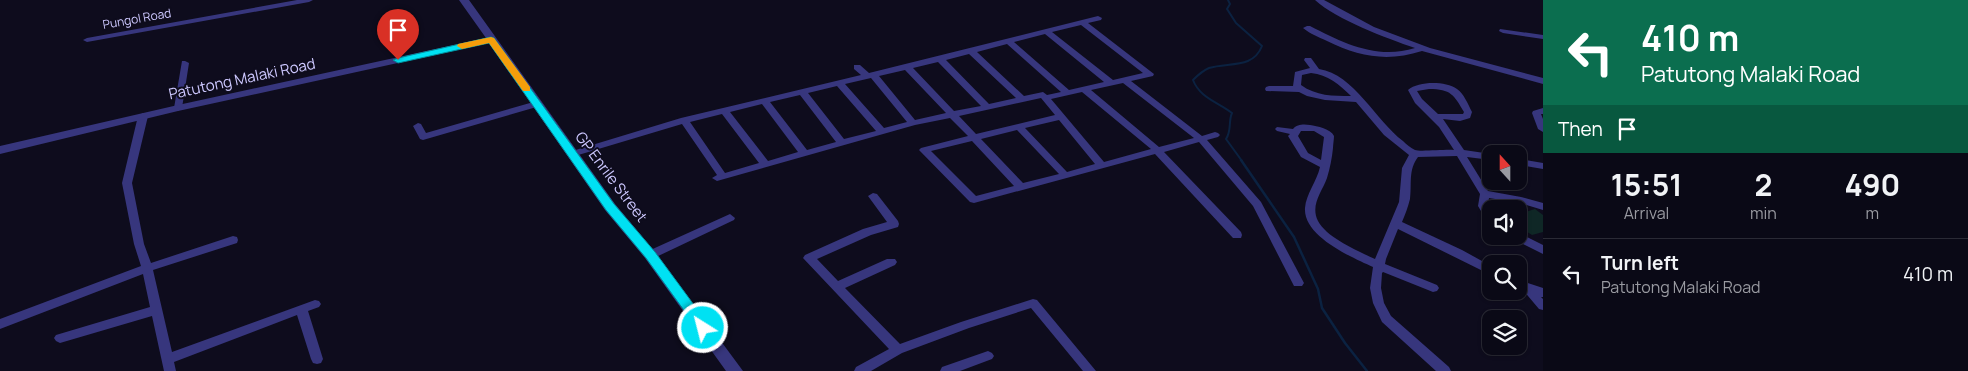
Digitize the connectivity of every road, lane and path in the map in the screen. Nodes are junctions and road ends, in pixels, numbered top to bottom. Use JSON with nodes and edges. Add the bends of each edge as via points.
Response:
{"nodes":[{"id":1,"x":309,"y":0,"type":"edge"},
{"id":2,"x":464,"y":0,"type":"edge"},
{"id":3,"x":1319,"y":0,"type":"edge"},
{"id":4,"x":1098,"y":18,"type":"dead end"},
{"id":5,"x":1082,"y":22,"type":"junction"},
{"id":6,"x":1306,"y":28,"type":"dead end"},
{"id":7,"x":1503,"y":31,"type":"dead end"},
{"id":8,"x":1046,"y":32,"type":"junction"},
{"id":9,"x":1543,"y":37,"type":"edge"},
{"id":10,"x":87,"y":40,"type":"dead end"},
{"id":11,"x":491,"y":40,"type":"junction"},
{"id":12,"x":1008,"y":41,"type":"junction"},
{"id":13,"x":1420,"y":49,"type":"junction"},
{"id":14,"x":971,"y":51,"type":"junction"},
{"id":15,"x":940,"y":59,"type":"junction"},
{"id":16,"x":1308,"y":60,"type":"dead end"},
{"id":17,"x":185,"y":63,"type":"dead end"},
{"id":18,"x":857,"y":67,"type":"dead end"},
{"id":19,"x":907,"y":67,"type":"junction"},
{"id":20,"x":1316,"y":70,"type":"junction"},
{"id":21,"x":870,"y":76,"type":"junction"},
{"id":22,"x":1125,"y":80,"type":"junction"},
{"id":23,"x":1543,"y":82,"type":"edge"},
{"id":24,"x":839,"y":83,"type":"junction"},
{"id":25,"x":1112,"y":83,"type":"junction"},
{"id":26,"x":1269,"y":89,"type":"dead end"},
{"id":27,"x":1300,"y":89,"type":"junction"},
{"id":28,"x":1085,"y":90,"type":"junction"},
{"id":29,"x":802,"y":92,"type":"junction"},
{"id":30,"x":1068,"y":93,"type":"junction"},
{"id":31,"x":1045,"y":98,"type":"junction"},
{"id":32,"x":1022,"y":99,"type":"junction"},
{"id":33,"x":1357,"y":99,"type":"junction"},
{"id":34,"x":764,"y":101,"type":"junction"},
{"id":35,"x":537,"y":104,"type":"junction"},
{"id":36,"x":987,"y":107,"type":"junction"},
{"id":37,"x":178,"y":108,"type":"junction"},
{"id":38,"x":1538,"y":110,"type":"edge"},
{"id":39,"x":724,"y":111,"type":"junction"},
{"id":40,"x":951,"y":115,"type":"junction"},
{"id":41,"x":143,"y":116,"type":"junction"},
{"id":42,"x":1062,"y":116,"type":"junction"},
{"id":43,"x":1435,"y":116,"type":"junction"},
{"id":44,"x":684,"y":120,"type":"junction"},
{"id":45,"x":913,"y":123,"type":"junction"},
{"id":46,"x":418,"y":126,"type":"dead end"},
{"id":47,"x":1019,"y":127,"type":"junction"},
{"id":48,"x":1280,"y":129,"type":"dead end"},
{"id":49,"x":1543,"y":129,"type":"edge"},
{"id":50,"x":882,"y":132,"type":"junction"},
{"id":51,"x":1294,"y":132,"type":"junction"},
{"id":52,"x":1215,"y":135,"type":"dead end"},
{"id":53,"x":973,"y":138,"type":"junction"},
{"id":54,"x":1201,"y":139,"type":"junction"},
{"id":55,"x":842,"y":143,"type":"junction"},
{"id":56,"x":0,"y":150,"type":"edge"},
{"id":57,"x":1157,"y":150,"type":"junction"},
{"id":58,"x":804,"y":153,"type":"junction"},
{"id":59,"x":1462,"y":153,"type":"junction"},
{"id":60,"x":572,"y":154,"type":"junction"},
{"id":61,"x":1414,"y":154,"type":"junction"},
{"id":62,"x":1482,"y":156,"type":"edge"},
{"id":63,"x":765,"y":164,"type":"junction"},
{"id":64,"x":1528,"y":164,"type":"edge"},
{"id":65,"x":1101,"y":165,"type":"junction"},
{"id":66,"x":1325,"y":166,"type":"junction"},
{"id":67,"x":1543,"y":166,"type":"edge"},
{"id":68,"x":1065,"y":175,"type":"junction"},
{"id":69,"x":1020,"y":186,"type":"junction"},
{"id":70,"x":1485,"y":194,"type":"junction"},
{"id":71,"x":873,"y":196,"type":"dead end"},
{"id":72,"x":1484,"y":200,"type":"edge"},
{"id":73,"x":1543,"y":207,"type":"edge"},
{"id":74,"x":730,"y":218,"type":"dead end"},
{"id":75,"x":1396,"y":224,"type":"junction"},
{"id":76,"x":1237,"y":235,"type":"dead end"},
{"id":77,"x":233,"y":240,"type":"dead end"},
{"id":78,"x":1527,"y":241,"type":"edge"},
{"id":79,"x":1543,"y":250,"type":"edge"},
{"id":80,"x":650,"y":255,"type":"junction"},
{"id":81,"x":890,"y":262,"type":"dead end"},
{"id":82,"x":1377,"y":266,"type":"junction"},
{"id":83,"x":1482,"y":266,"type":"edge"},
{"id":84,"x":146,"y":268,"type":"junction"},
{"id":85,"x":1298,"y":283,"type":"dead end"},
{"id":86,"x":836,"y":287,"type":"junction"},
{"id":87,"x":1527,"y":287,"type":"edge"},
{"id":88,"x":1433,"y":288,"type":"dead end"},
{"id":89,"x":1527,"y":290,"type":"edge"},
{"id":90,"x":1543,"y":293,"type":"edge"},
{"id":91,"x":315,"y":304,"type":"dead end"},
{"id":92,"x":1543,"y":306,"type":"edge"},
{"id":93,"x":156,"y":310,"type":"junction"},
{"id":94,"x":301,"y":310,"type":"junction"},
{"id":95,"x":0,"y":324,"type":"edge"},
{"id":96,"x":60,"y":338,"type":"dead end"},
{"id":97,"x":898,"y":350,"type":"junction"},
{"id":98,"x":988,"y":356,"type":"dead end"},
{"id":99,"x":317,"y":360,"type":"dead end"},
{"id":100,"x":169,"y":365,"type":"edge"},
{"id":101,"x":876,"y":368,"type":"edge"},
{"id":102,"x":735,"y":371,"type":"edge"},
{"id":103,"x":860,"y":371,"type":"edge"},
{"id":104,"x":946,"y":371,"type":"edge"},
{"id":105,"x":1090,"y":371,"type":"edge"},
{"id":106,"x":1445,"y":371,"type":"edge"}],
"edges":[{"from":1,"to":10,"type":"street","name":"Pungol Road"},
{"from":2,"to":11,"type":"street","name":"GP Enrile Street"},
{"from":3,"to":13,"type":"street","via":[[1367,27]]},
{"from":4,"to":5,"type":"street"},
{"from":5,"to":8,"type":"street"},
{"from":5,"to":22,"type":"street","via":[[1150,74]]},
{"from":6,"to":13,"type":"street","via":[[1372,57],[1400,56]]},
{"from":7,"to":9,"type":"street"},
{"from":8,"to":12,"type":"street"},
{"from":8,"to":25,"type":"street"},
{"from":11,"to":35,"type":"street","name":"GP Enrile Street"},
{"from":11,"to":37,"type":"street","name":"Patutong Malaki Road"},
{"from":12,"to":14,"type":"street"},
{"from":12,"to":30,"type":"street"},
{"from":13,"to":23,"type":"street"},
{"from":14,"to":15,"type":"street"},
{"from":14,"to":32,"type":"street"},
{"from":15,"to":19,"type":"street"},
{"from":15,"to":36,"type":"street"},
{"from":16,"to":20,"type":"street"},
{"from":17,"to":37,"type":"street"},
{"from":18,"to":21,"type":"street"},
{"from":19,"to":21,"type":"street"},
{"from":19,"to":40,"type":"street"},
{"from":20,"to":27,"type":"street","via":[[1298,74],[1297,86]]},
{"from":20,"to":33,"type":"street","via":[[1332,76],[1351,90]]},
{"from":21,"to":24,"type":"street"},
{"from":21,"to":45,"type":"street"},
{"from":22,"to":25,"type":"street"},
{"from":22,"to":54,"type":"street"},
{"from":24,"to":29,"type":"street"},
{"from":24,"to":50,"type":"street"},
{"from":25,"to":28,"type":"street"},
{"from":26,"to":27,"type":"street"},
{"from":27,"to":33,"type":"street","via":[[1323,97]]},
{"from":28,"to":30,"type":"street"},
{"from":28,"to":57,"type":"street"},
{"from":29,"to":34,"type":"street"},
{"from":29,"to":55,"type":"street"},
{"from":30,"to":31,"type":"street"},
{"from":31,"to":32,"type":"street","via":[[1043,95]]},
{"from":31,"to":42,"type":"street"},
{"from":32,"to":36,"type":"street"},
{"from":33,"to":61,"type":"street","via":[[1388,133]]},
{"from":34,"to":39,"type":"street"},
{"from":34,"to":58,"type":"street"},
{"from":35,"to":46,"type":"street","via":[[423,137]]},
{"from":35,"to":60,"type":"street","name":"GP Enrile Street"},
{"from":36,"to":40,"type":"street"},
{"from":37,"to":41,"type":"street","name":"Patutong Malaki Road"},
{"from":38,"to":49,"type":"street","via":[[1536,113]]},
{"from":39,"to":44,"type":"street"},
{"from":39,"to":63,"type":"street"},
{"from":40,"to":45,"type":"street"},
{"from":40,"to":53,"type":"street"},
{"from":41,"to":56,"type":"street","name":"Patutong Malaki Road"},
{"from":41,"to":84,"type":"street","via":[[127,183]]},
{"from":42,"to":47,"type":"street"},
{"from":42,"to":65,"type":"street"},
{"from":43,"to":43,"type":"street","via":[[1414,96],[1412,90],[1422,87],[1454,90],[1468,112],[1460,118]]},
{"from":43,"to":59,"type":"street"},
{"from":44,"to":60,"type":"street"},
{"from":44,"to":63,"type":"street","via":[[720,177]]},
{"from":45,"to":50,"type":"street"},
{"from":47,"to":53,"type":"street"},
{"from":47,"to":68,"type":"street"},
{"from":48,"to":51,"type":"street"},
{"from":50,"to":55,"type":"street"},
{"from":51,"to":66,"type":"street","via":[[1293,136],[1304,155]]},
{"from":51,"to":66,"type":"street","via":[[1298,128],[1311,127],[1323,130],[1329,136]]},
{"from":52,"to":54,"type":"street"},
{"from":53,"to":69,"type":"street"},
{"from":53,"to":69,"type":"street","via":[[924,150],[974,200]]},
{"from":54,"to":57,"type":"street"},
{"from":54,"to":85,"type":"street","via":[[1257,204]]},
{"from":55,"to":58,"type":"street"},
{"from":57,"to":65,"type":"street"},
{"from":57,"to":76,"type":"street"},
{"from":58,"to":63,"type":"street"},
{"from":59,"to":61,"type":"street"},
{"from":59,"to":62,"type":"street"},
{"from":59,"to":70,"type":"street"},
{"from":60,"to":80,"type":"street","name":"GP Enrile Street"},
{"from":61,"to":75,"type":"street","via":[[1408,164],[1405,199]]},
{"from":64,"to":67,"type":"street"},
{"from":65,"to":68,"type":"street"},
{"from":66,"to":82,"type":"street","via":[[1310,211],[1313,221],[1334,242]]},
{"from":68,"to":69,"type":"street"},
{"from":70,"to":72,"type":"street"},
{"from":70,"to":73,"type":"street"},
{"from":71,"to":86,"type":"street","via":[[894,224],[867,232],[809,258]]},
{"from":74,"to":80,"type":"street"},
{"from":75,"to":82,"type":"street"},
{"from":75,"to":83,"type":"street"},
{"from":77,"to":84,"type":"street"},
{"from":78,"to":79,"type":"street"},
{"from":80,"to":102,"type":"street","name":"GP Enrile Street"},
{"from":81,"to":86,"type":"street"},
{"from":82,"to":88,"type":"street"},
{"from":82,"to":106,"type":"street","via":[[1379,308],[1386,319]]},
{"from":84,"to":93,"type":"street"},
{"from":84,"to":95,"type":"street"},
{"from":86,"to":97,"type":"street"},
{"from":87,"to":90,"type":"street"},
{"from":89,"to":92,"type":"street"},
{"from":91,"to":94,"type":"street"},
{"from":93,"to":96,"type":"street"},
{"from":93,"to":100,"type":"street"},
{"from":94,"to":99,"type":"street"},
{"from":94,"to":100,"type":"street"},
{"from":97,"to":101,"type":"street"},
{"from":97,"to":105,"type":"street","via":[[1033,303]]},
{"from":98,"to":104,"type":"street"},
{"from":101,"to":103,"type":"street"}]}
